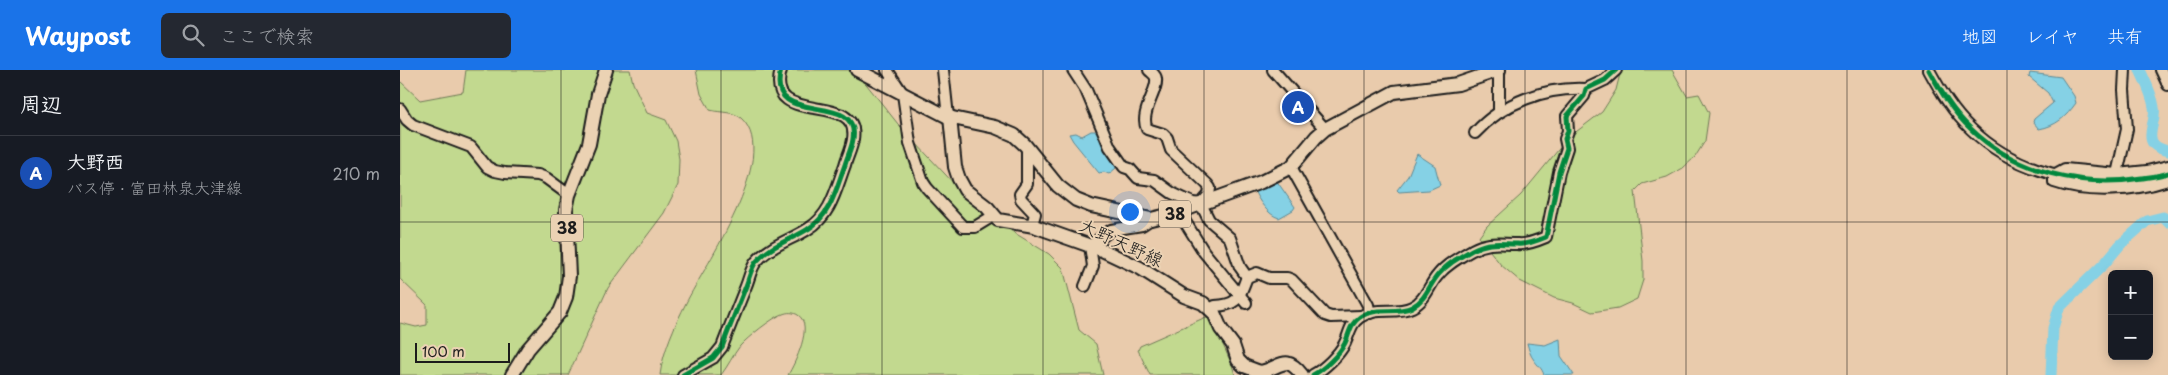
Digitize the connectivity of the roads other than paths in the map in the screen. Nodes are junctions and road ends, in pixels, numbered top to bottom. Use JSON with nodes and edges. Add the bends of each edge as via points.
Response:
{"nodes":[{"id":1,"x":606,"y":70,"type":"edge"},
{"id":2,"x":781,"y":70,"type":"edge"},
{"id":3,"x":857,"y":70,"type":"edge"},
{"id":4,"x":887,"y":70,"type":"edge"},
{"id":5,"x":943,"y":70,"type":"edge"},
{"id":6,"x":1073,"y":70,"type":"edge"},
{"id":7,"x":1149,"y":70,"type":"edge"},
{"id":8,"x":1272,"y":70,"type":"edge"},
{"id":9,"x":1499,"y":70,"type":"edge"},
{"id":10,"x":1616,"y":70,"type":"edge"},
{"id":11,"x":1929,"y":70,"type":"edge"},
{"id":12,"x":2125,"y":70,"type":"edge"},
{"id":13,"x":2161,"y":70,"type":"edge"},
{"id":14,"x":2168,"y":85,"type":"edge"},
{"id":15,"x":1586,"y":89,"type":"junction"},
{"id":16,"x":904,"y":94,"type":"junction"},
{"id":17,"x":400,"y":109,"type":"edge"},
{"id":18,"x":1499,"y":112,"type":"junction"},
{"id":19,"x":949,"y":117,"type":"junction"},
{"id":20,"x":1325,"y":130,"type":"junction"},
{"id":21,"x":1475,"y":133,"type":"dead end"},
{"id":22,"x":1027,"y":147,"type":"junction"},
{"id":23,"x":2168,"y":166,"type":"edge"},
{"id":24,"x":1291,"y":167,"type":"junction"},
{"id":25,"x":2168,"y":173,"type":"edge"},
{"id":26,"x":2117,"y":174,"type":"junction"},
{"id":27,"x":2054,"y":175,"type":"junction"},
{"id":28,"x":2168,"y":180,"type":"edge"},
{"id":29,"x":569,"y":195,"type":"junction"},
{"id":30,"x":1201,"y":204,"type":"junction"},
{"id":31,"x":1179,"y":212,"type":"junction"},
{"id":32,"x":993,"y":216,"type":"junction"},
{"id":33,"x":1151,"y":219,"type":"junction"},
{"id":34,"x":1032,"y":225,"type":"junction"},
{"id":35,"x":1090,"y":246,"type":"junction"},
{"id":36,"x":1247,"y":277,"type":"junction"},
{"id":37,"x":1085,"y":286,"type":"dead end"},
{"id":38,"x":1243,"y":300,"type":"junction"},
{"id":39,"x":1215,"y":306,"type":"dead end"},
{"id":40,"x":1366,"y":315,"type":"junction"},
{"id":41,"x":1315,"y":374,"type":"edge"},
{"id":42,"x":512,"y":375,"type":"edge"},
{"id":43,"x":683,"y":375,"type":"edge"},
{"id":44,"x":1302,"y":375,"type":"edge"}],
"edges":[{"from":1,"to":29,"type":"main road","number":"38","via":[[589,144]]},
{"from":2,"to":43,"type":"street","via":[[779,82],[789,102],[843,114],[851,125],[853,138],[833,200],[821,219],[755,263],[722,347],[712,358]]},
{"from":3,"to":16,"type":"main road","number":"38"},
{"from":4,"to":16,"type":"street"},
{"from":5,"to":19,"type":"street"},
{"from":6,"to":30,"type":"street","via":[[1086,90],[1110,147],[1124,167],[1138,178],[1154,180],[1172,194]]},
{"from":7,"to":30,"type":"street","via":[[1157,82],[1144,124],[1147,129],[1163,134],[1172,150],[1210,188]]},
{"from":8,"to":20,"type":"street"},
{"from":9,"to":18,"type":"street"},
{"from":9,"to":20,"type":"main road","number":"38","via":[[1458,84],[1394,92]]},
{"from":10,"to":15,"type":"street","via":[[1605,80]]},
{"from":11,"to":27,"type":"street","via":[[1942,94],[1972,130],[2020,162]]},
{"from":12,"to":26,"type":"street","via":[[2126,129]]},
{"from":13,"to":14,"type":"street"},
{"from":15,"to":18,"type":"street","via":[[1554,90],[1518,101]]},
{"from":15,"to":40,"type":"street","via":[[1566,120],[1567,148],[1546,237],[1519,245],[1500,242],[1475,248],[1444,269],[1413,307]]},
{"from":16,"to":19,"type":"main road","number":"38"},
{"from":16,"to":32,"type":"street","via":[[910,143],[927,188],[963,227],[975,227]]},
{"from":17,"to":29,"type":"street","via":[[413,125],[471,147],[487,167],[505,174],[538,175]]},
{"from":18,"to":21,"type":"street","via":[[1486,120]]},
{"from":19,"to":22,"type":"main road","number":"38","via":[[996,127],[1014,134]]},
{"from":19,"to":32,"type":"main road","name":"大野天野線","via":[[959,179],[965,190],[987,207]]},
{"from":20,"to":24,"type":"main road","number":"38"},
{"from":22,"to":33,"type":"main road","number":"38","via":[[1058,186],[1076,200]]},
{"from":22,"to":34,"type":"street","via":[[1026,184],[1020,194],[1035,214]]},
{"from":23,"to":26,"type":"street"},
{"from":24,"to":30,"type":"main road","number":"38"},
{"from":24,"to":40,"type":"street","via":[[1368,305]]},
{"from":25,"to":27,"type":"street","via":[[2115,182]]},
{"from":26,"to":27,"type":"street","via":[[2065,169]]},
{"from":27,"to":28,"type":"street","via":[[2054,182],[2068,187],[2117,189]]},
{"from":29,"to":42,"type":"main road","number":"38","via":[[566,210],[569,276],[566,297],[560,312],[528,349]]},
{"from":30,"to":31,"type":"main road","number":"38"},
{"from":30,"to":36,"type":"street","via":[[1209,220],[1230,238]]},
{"from":31,"to":33,"type":"main road","number":"38"},
{"from":31,"to":38,"type":"street","via":[[1204,252]]},
{"from":32,"to":34,"type":"main road","name":"大野天野線","via":[[998,220]]},
{"from":33,"to":35,"type":"street","via":[[1142,225],[1111,230]]},
{"from":34,"to":35,"type":"main road","name":"大野天野線"},
{"from":35,"to":37,"type":"street","via":[[1092,266]]},
{"from":35,"to":44,"type":"main road","name":"大野天野線","via":[[1208,306],[1244,366],[1260,372],[1284,362],[1293,365]]},
{"from":36,"to":38,"type":"street"},
{"from":36,"to":40,"type":"street","via":[[1257,273],[1269,278],[1288,278],[1325,315],[1331,317]]},
{"from":38,"to":39,"type":"street"},
{"from":40,"to":41,"type":"street","via":[[1349,328],[1340,351]]}]}
